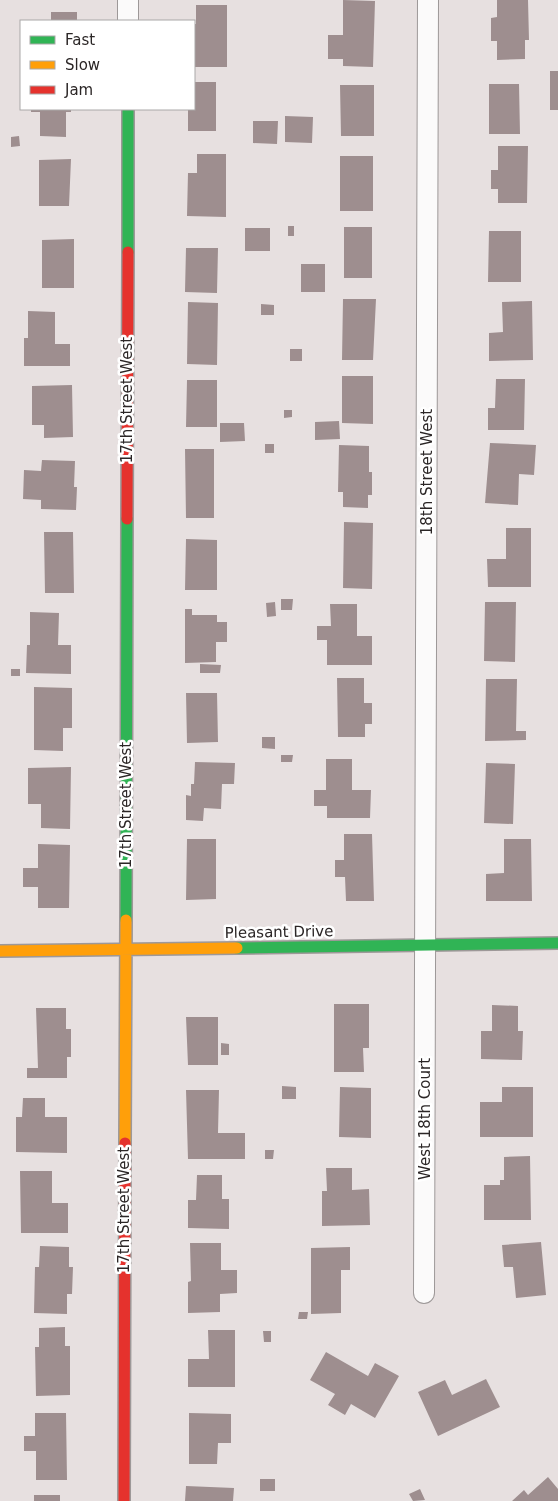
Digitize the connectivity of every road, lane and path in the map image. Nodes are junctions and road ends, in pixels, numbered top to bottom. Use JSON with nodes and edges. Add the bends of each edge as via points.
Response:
{"nodes":[{"id":1,"x":128,"y":0,"type":"edge"},
{"id":2,"x":428,"y":0,"type":"edge"},
{"id":3,"x":128,"y":20,"type":"edge"},
{"id":4,"x":128,"y":110,"type":"edge"},
{"id":5,"x":558,"y":943,"type":"edge"},
{"id":6,"x":426,"y":945,"type":"junction"},
{"id":7,"x":125,"y":950,"type":"junction"},
{"id":8,"x":0,"y":952,"type":"edge"},
{"id":9,"x":424,"y":1293,"type":"dead end"},
{"id":10,"x":124,"y":1501,"type":"edge"}],
"edges":[{"from":1,"to":3,"type":"street"},
{"from":2,"to":6,"type":"street","name":"18th Street West"},
{"from":4,"to":7,"type":"street","name":"17th Street West"},
{"from":5,"to":6,"type":"street","name":"Pleasant Drive"},
{"from":6,"to":7,"type":"street","name":"Pleasant Drive"},
{"from":6,"to":9,"type":"street","name":"West 18th Court"},
{"from":7,"to":8,"type":"street","name":"Pleasant Drive"},
{"from":7,"to":10,"type":"street","name":"17th Street West"}]}
